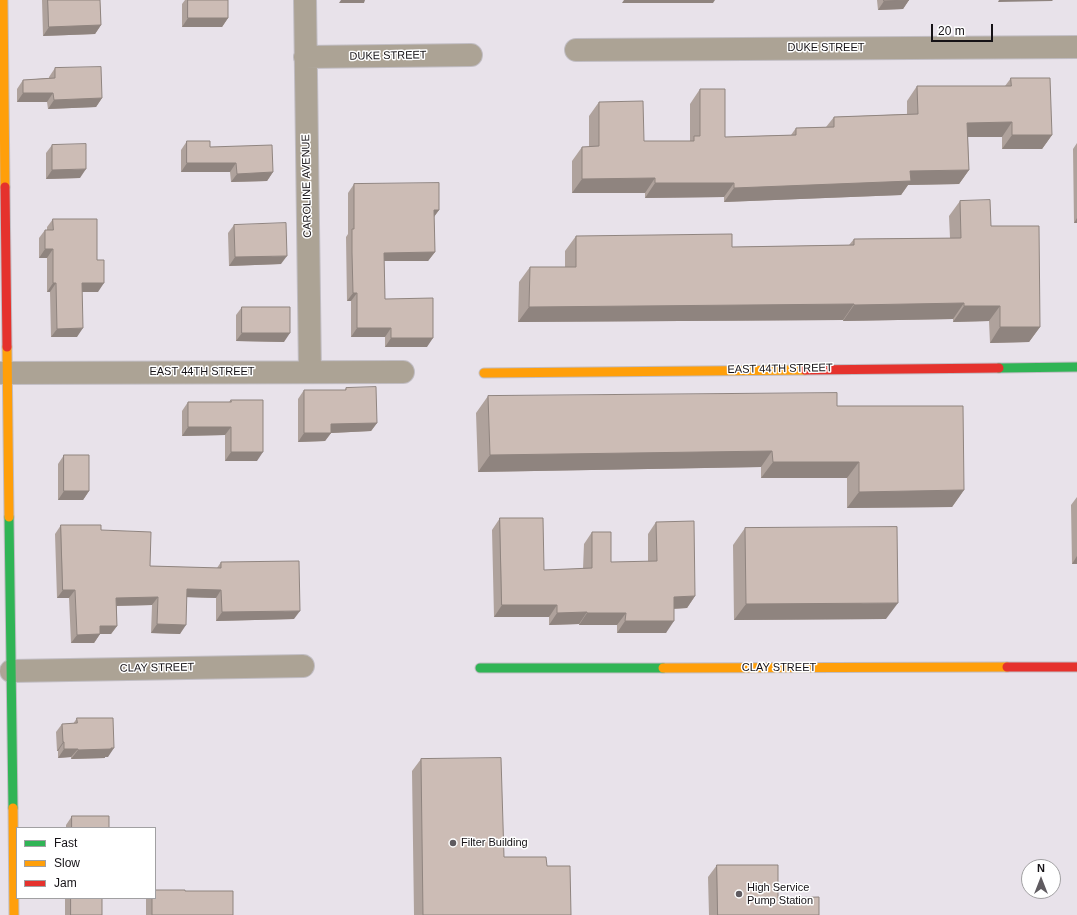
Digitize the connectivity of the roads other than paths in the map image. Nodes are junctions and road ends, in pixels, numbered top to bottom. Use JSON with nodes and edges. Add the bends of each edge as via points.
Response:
{"nodes":[{"id":1,"x":3,"y":0,"type":"edge"},
{"id":2,"x":305,"y":0,"type":"edge"},
{"id":3,"x":1077,"y":47,"type":"edge"},
{"id":4,"x":576,"y":50,"type":"dead end"},
{"id":5,"x":471,"y":55,"type":"dead end"},
{"id":6,"x":305,"y":56,"type":"junction"},
{"id":7,"x":1077,"y":367,"type":"edge"},
{"id":8,"x":310,"y":372,"type":"junction"},
{"id":9,"x":403,"y":372,"type":"dead end"},
{"id":10,"x":4,"y":373,"type":"edge"},
{"id":11,"x":484,"y":373,"type":"dead end"},
{"id":12,"x":303,"y":666,"type":"dead end"},
{"id":13,"x":1077,"y":667,"type":"edge"},
{"id":14,"x":480,"y":668,"type":"dead end"},
{"id":15,"x":11,"y":671,"type":"junction"},
{"id":16,"x":14,"y":915,"type":"edge"}],
"edges":[{"from":1,"to":10,"type":"street"},
{"from":2,"to":6,"type":"street","name":"CAROLINE AVENUE"},
{"from":3,"to":4,"type":"street","name":"DUKE STREET"},
{"from":5,"to":6,"type":"street","name":"DUKE STREET"},
{"from":6,"to":8,"type":"street","name":"CAROLINE AVENUE"},
{"from":7,"to":11,"type":"street","name":"EAST 44TH STREET"},
{"from":8,"to":9,"type":"street","name":"EAST 44TH STREET"},
{"from":8,"to":10,"type":"street","name":"EAST 44TH STREET"},
{"from":10,"to":15,"type":"street"},
{"from":12,"to":15,"type":"street","name":"CLAY STREET"},
{"from":13,"to":14,"type":"street","name":"CLAY STREET"},
{"from":15,"to":16,"type":"street"}]}
